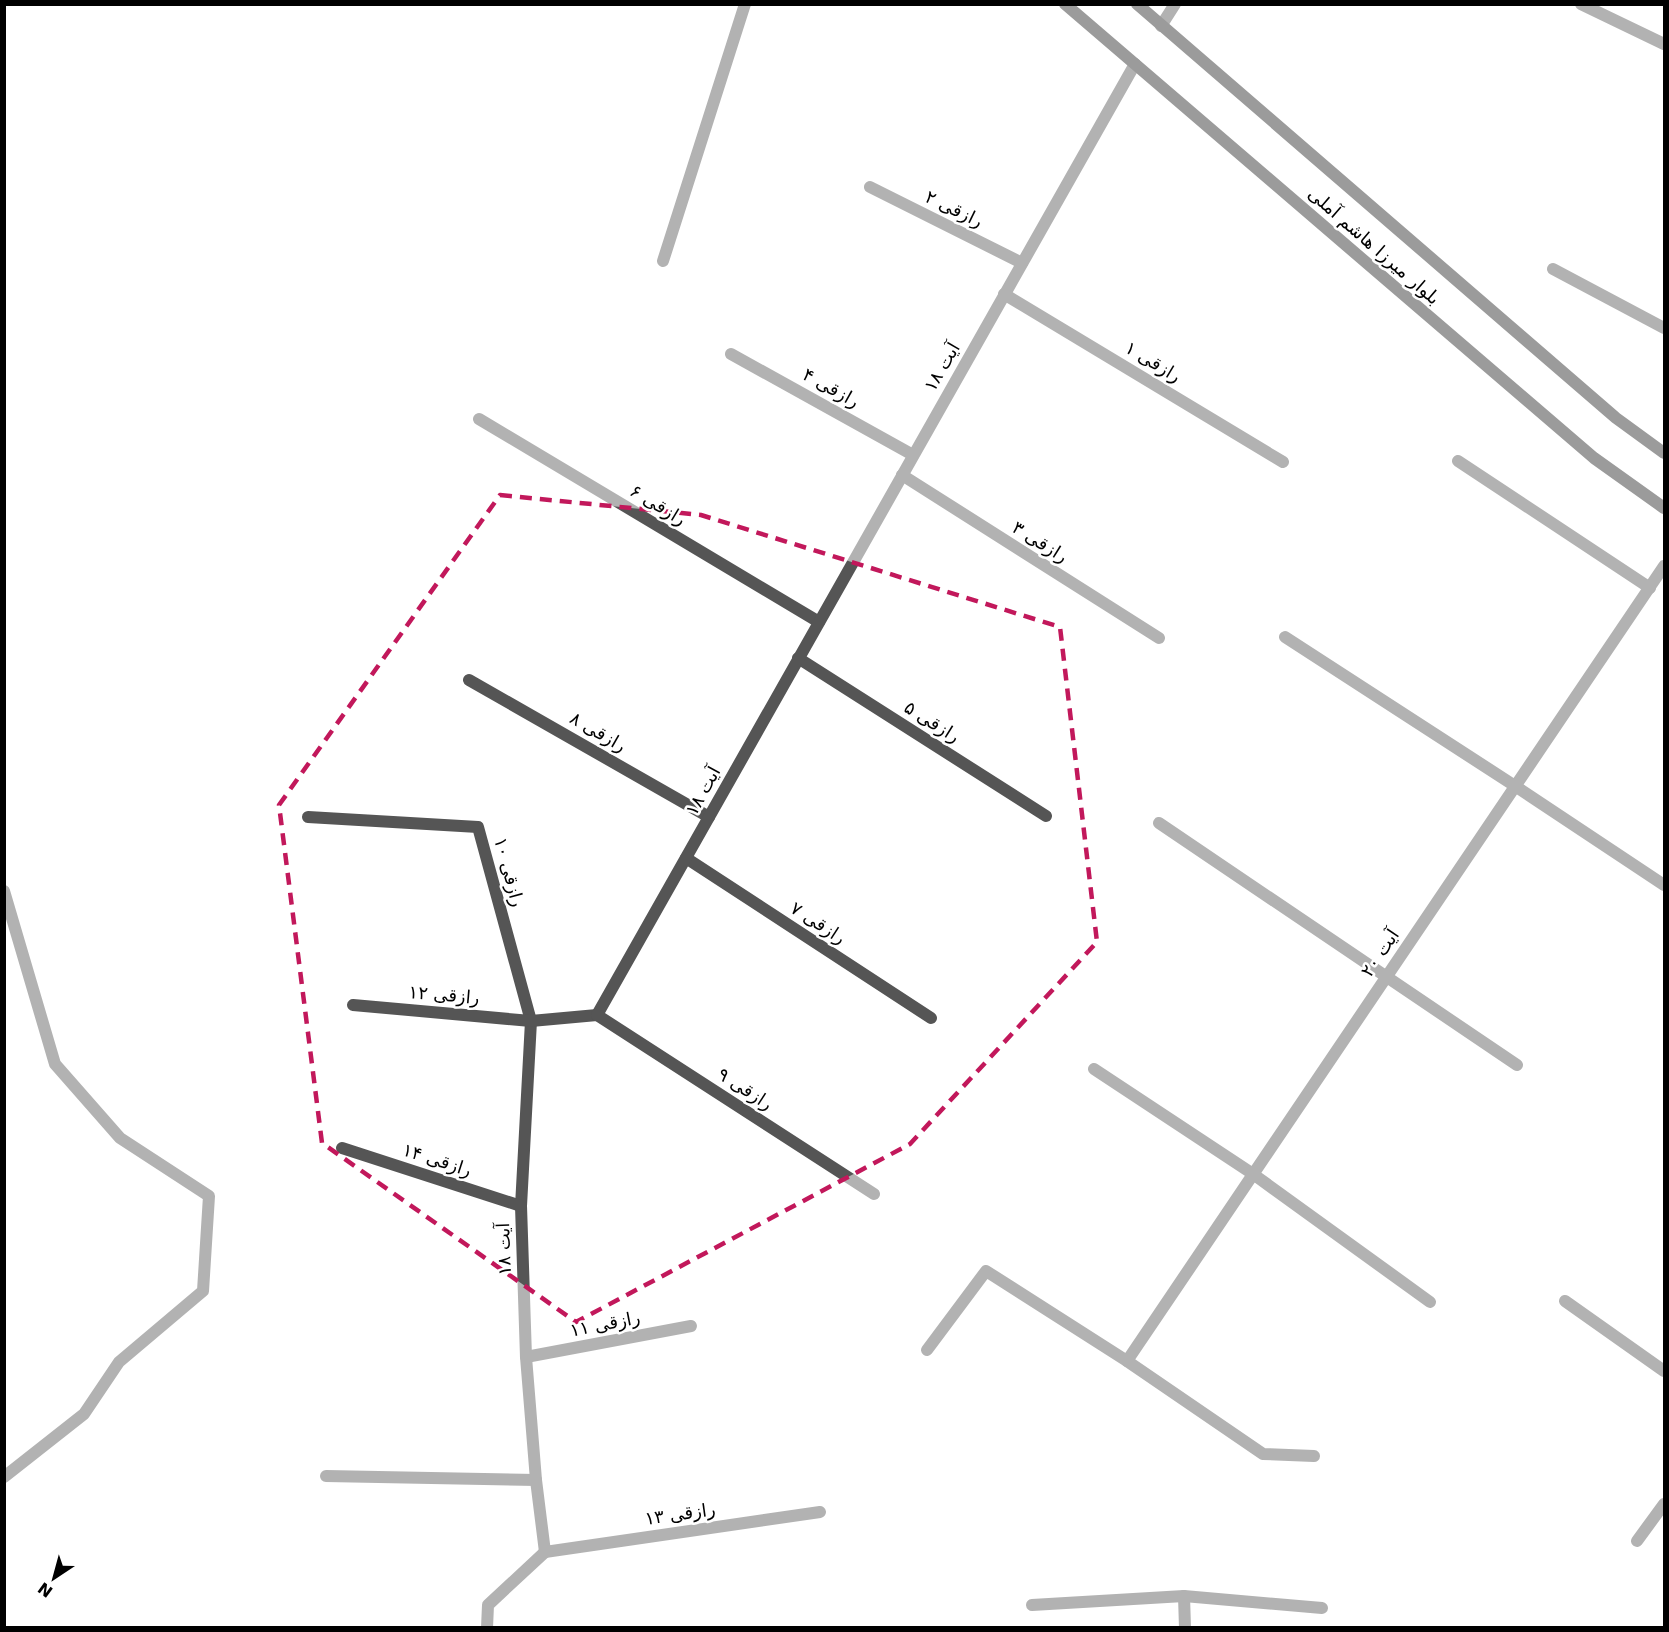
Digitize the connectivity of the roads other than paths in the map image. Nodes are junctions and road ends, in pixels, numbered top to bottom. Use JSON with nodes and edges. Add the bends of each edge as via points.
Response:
{"nodes":[{"id":1,"x":745,"y":4,"type":"edge"},
{"id":2,"x":1065,"y":4,"type":"edge"},
{"id":3,"x":1137,"y":4,"type":"edge"},
{"id":4,"x":1175,"y":4,"type":"edge"},
{"id":5,"x":1581,"y":4,"type":"edge"},
{"id":6,"x":1161,"y":26,"type":"junction"},
{"id":7,"x":1665,"y":44,"type":"edge"},
{"id":8,"x":1135,"y":64,"type":"junction"},
{"id":9,"x":870,"y":187,"type":"dead end"},
{"id":10,"x":663,"y":261,"type":"dead end"},
{"id":11,"x":1022,"y":263,"type":"junction"},
{"id":12,"x":1553,"y":268,"type":"dead end"},
{"id":13,"x":1004,"y":294,"type":"junction"},
{"id":14,"x":1665,"y":328,"type":"edge"},
{"id":15,"x":731,"y":354,"type":"dead end"},
{"id":16,"x":479,"y":419,"type":"dead end"},
{"id":17,"x":1665,"y":453,"type":"edge"},
{"id":18,"x":913,"y":455,"type":"junction"},
{"id":19,"x":1458,"y":461,"type":"dead end"},
{"id":20,"x":1283,"y":462,"type":"dead end"},
{"id":21,"x":902,"y":476,"type":"junction"},
{"id":22,"x":1665,"y":508,"type":"edge"},
{"id":23,"x":1665,"y":566,"type":"edge"},
{"id":24,"x":1650,"y":588,"type":"junction"},
{"id":25,"x":819,"y":622,"type":"junction"},
{"id":26,"x":1285,"y":637,"type":"dead end"},
{"id":27,"x":1159,"y":638,"type":"dead end"},
{"id":28,"x":798,"y":658,"type":"junction"},
{"id":29,"x":469,"y":680,"type":"dead end"},
{"id":30,"x":1515,"y":786,"type":"junction"},
{"id":31,"x":1046,"y":816,"type":"dead end"},
{"id":32,"x":308,"y":817,"type":"dead end"},
{"id":33,"x":709,"y":817,"type":"junction"},
{"id":34,"x":1159,"y":824,"type":"dead end"},
{"id":35,"x":686,"y":858,"type":"junction"},
{"id":36,"x":1665,"y":885,"type":"edge"},
{"id":37,"x":4,"y":891,"type":"edge"},
{"id":38,"x":1387,"y":976,"type":"junction"},
{"id":39,"x":353,"y":1005,"type":"dead end"},
{"id":40,"x":597,"y":1015,"type":"junction"},
{"id":41,"x":931,"y":1018,"type":"dead end"},
{"id":42,"x":531,"y":1021,"type":"junction"},
{"id":43,"x":1516,"y":1065,"type":"dead end"},
{"id":44,"x":1094,"y":1069,"type":"dead end"},
{"id":45,"x":342,"y":1148,"type":"dead end"},
{"id":46,"x":1253,"y":1174,"type":"junction"},
{"id":47,"x":874,"y":1194,"type":"dead end"},
{"id":48,"x":521,"y":1206,"type":"junction"},
{"id":49,"x":1565,"y":1301,"type":"dead end"},
{"id":50,"x":1430,"y":1302,"type":"dead end"},
{"id":51,"x":691,"y":1326,"type":"dead end"},
{"id":52,"x":927,"y":1350,"type":"dead end"},
{"id":53,"x":526,"y":1357,"type":"junction"},
{"id":54,"x":1126,"y":1361,"type":"junction"},
{"id":55,"x":1665,"y":1371,"type":"edge"},
{"id":56,"x":1314,"y":1456,"type":"dead end"},
{"id":57,"x":326,"y":1476,"type":"dead end"},
{"id":58,"x":4,"y":1477,"type":"edge"},
{"id":59,"x":536,"y":1480,"type":"junction"},
{"id":60,"x":1665,"y":1504,"type":"edge"},
{"id":61,"x":820,"y":1512,"type":"dead end"},
{"id":62,"x":1637,"y":1541,"type":"dead end"},
{"id":63,"x":545,"y":1552,"type":"junction"},
{"id":64,"x":1184,"y":1596,"type":"junction"},
{"id":65,"x":1032,"y":1605,"type":"dead end"},
{"id":66,"x":1322,"y":1608,"type":"dead end"},
{"id":67,"x":487,"y":1628,"type":"edge"},
{"id":68,"x":1185,"y":1628,"type":"edge"}],
"edges":[{"from":1,"to":10,"type":"street"},
{"from":2,"to":8,"type":"main road","name":"بلوار میرزا هاشم آملی"},
{"from":3,"to":6,"type":"main road","name":"بلوار میرزا هاشم آملی"},
{"from":4,"to":6,"type":"street"},
{"from":5,"to":7,"type":"street"},
{"from":6,"to":17,"type":"main road","name":"بلوار میرزا هاشم آملی","via":[[1616,418]]},
{"from":8,"to":11,"type":"street","name":"آیت ۱۸"},
{"from":8,"to":22,"type":"main road","name":"بلوار میرزا هاشم آملی","via":[[1594,458]]},
{"from":9,"to":11,"type":"street","name":"رازقی ۲"},
{"from":11,"to":13,"type":"street","name":"آیت ۱۸"},
{"from":12,"to":14,"type":"street"},
{"from":13,"to":18,"type":"street","name":"آیت ۱۸"},
{"from":13,"to":20,"type":"street","name":"رازقی ۱"},
{"from":15,"to":18,"type":"street","name":"رازقی ۴"},
{"from":16,"to":25,"type":"street","name":"رازقی ۶"},
{"from":18,"to":21,"type":"street","name":"آیت ۱۸"},
{"from":19,"to":24,"type":"street"},
{"from":21,"to":25,"type":"street","name":"آیت ۱۸"},
{"from":21,"to":27,"type":"street","name":"رازقی ۳"},
{"from":23,"to":24,"type":"street","name":"آیت ۲۰"},
{"from":24,"to":30,"type":"street","name":"آیت ۲۰"},
{"from":25,"to":28,"type":"street","name":"آیت ۱۸"},
{"from":26,"to":30,"type":"street"},
{"from":28,"to":31,"type":"street","name":"رازقی ۵"},
{"from":28,"to":33,"type":"street","name":"آیت ۱۸"},
{"from":29,"to":33,"type":"street","name":"رازقی ۸"},
{"from":30,"to":36,"type":"street"},
{"from":30,"to":38,"type":"street","name":"آیت ۲۰"},
{"from":32,"to":42,"type":"street","name":"رازقی ۱۰","via":[[478,827]]},
{"from":33,"to":35,"type":"street","name":"آیت ۱۸"},
{"from":34,"to":38,"type":"street"},
{"from":35,"to":40,"type":"street","name":"آیت ۱۸"},
{"from":35,"to":41,"type":"street","name":"رازقی ۷"},
{"from":37,"to":58,"type":"street","via":[[55,1064],[120,1138],[209,1196],[203,1291],[119,1362],[84,1414]]},
{"from":38,"to":43,"type":"street"},
{"from":38,"to":46,"type":"street","name":"آیت ۲۰"},
{"from":39,"to":42,"type":"street","name":"رازقی ۱۲"},
{"from":40,"to":42,"type":"street"},
{"from":40,"to":47,"type":"street","name":"رازقی ۹"},
{"from":42,"to":48,"type":"street","name":"آیت ۱۸"},
{"from":44,"to":46,"type":"street"},
{"from":45,"to":48,"type":"street","name":"رازقی ۱۴"},
{"from":46,"to":50,"type":"street"},
{"from":46,"to":54,"type":"street","name":"آیت ۲۰"},
{"from":48,"to":53,"type":"street","name":"آیت ۱۸"},
{"from":49,"to":55,"type":"street"},
{"from":51,"to":53,"type":"street","name":"رازقی ۱۱"},
{"from":52,"to":54,"type":"street","via":[[986,1270]]},
{"from":53,"to":59,"type":"street","name":"آیت ۱۸"},
{"from":54,"to":56,"type":"street","via":[[1263,1454]]},
{"from":57,"to":59,"type":"street"},
{"from":59,"to":63,"type":"street","name":"آیت ۱۸"},
{"from":60,"to":62,"type":"street"},
{"from":61,"to":63,"type":"street","name":"رازقی ۱۳"},
{"from":63,"to":67,"type":"street","via":[[488,1605]]},
{"from":64,"to":65,"type":"street"},
{"from":64,"to":66,"type":"street"},
{"from":64,"to":68,"type":"street"}]}
